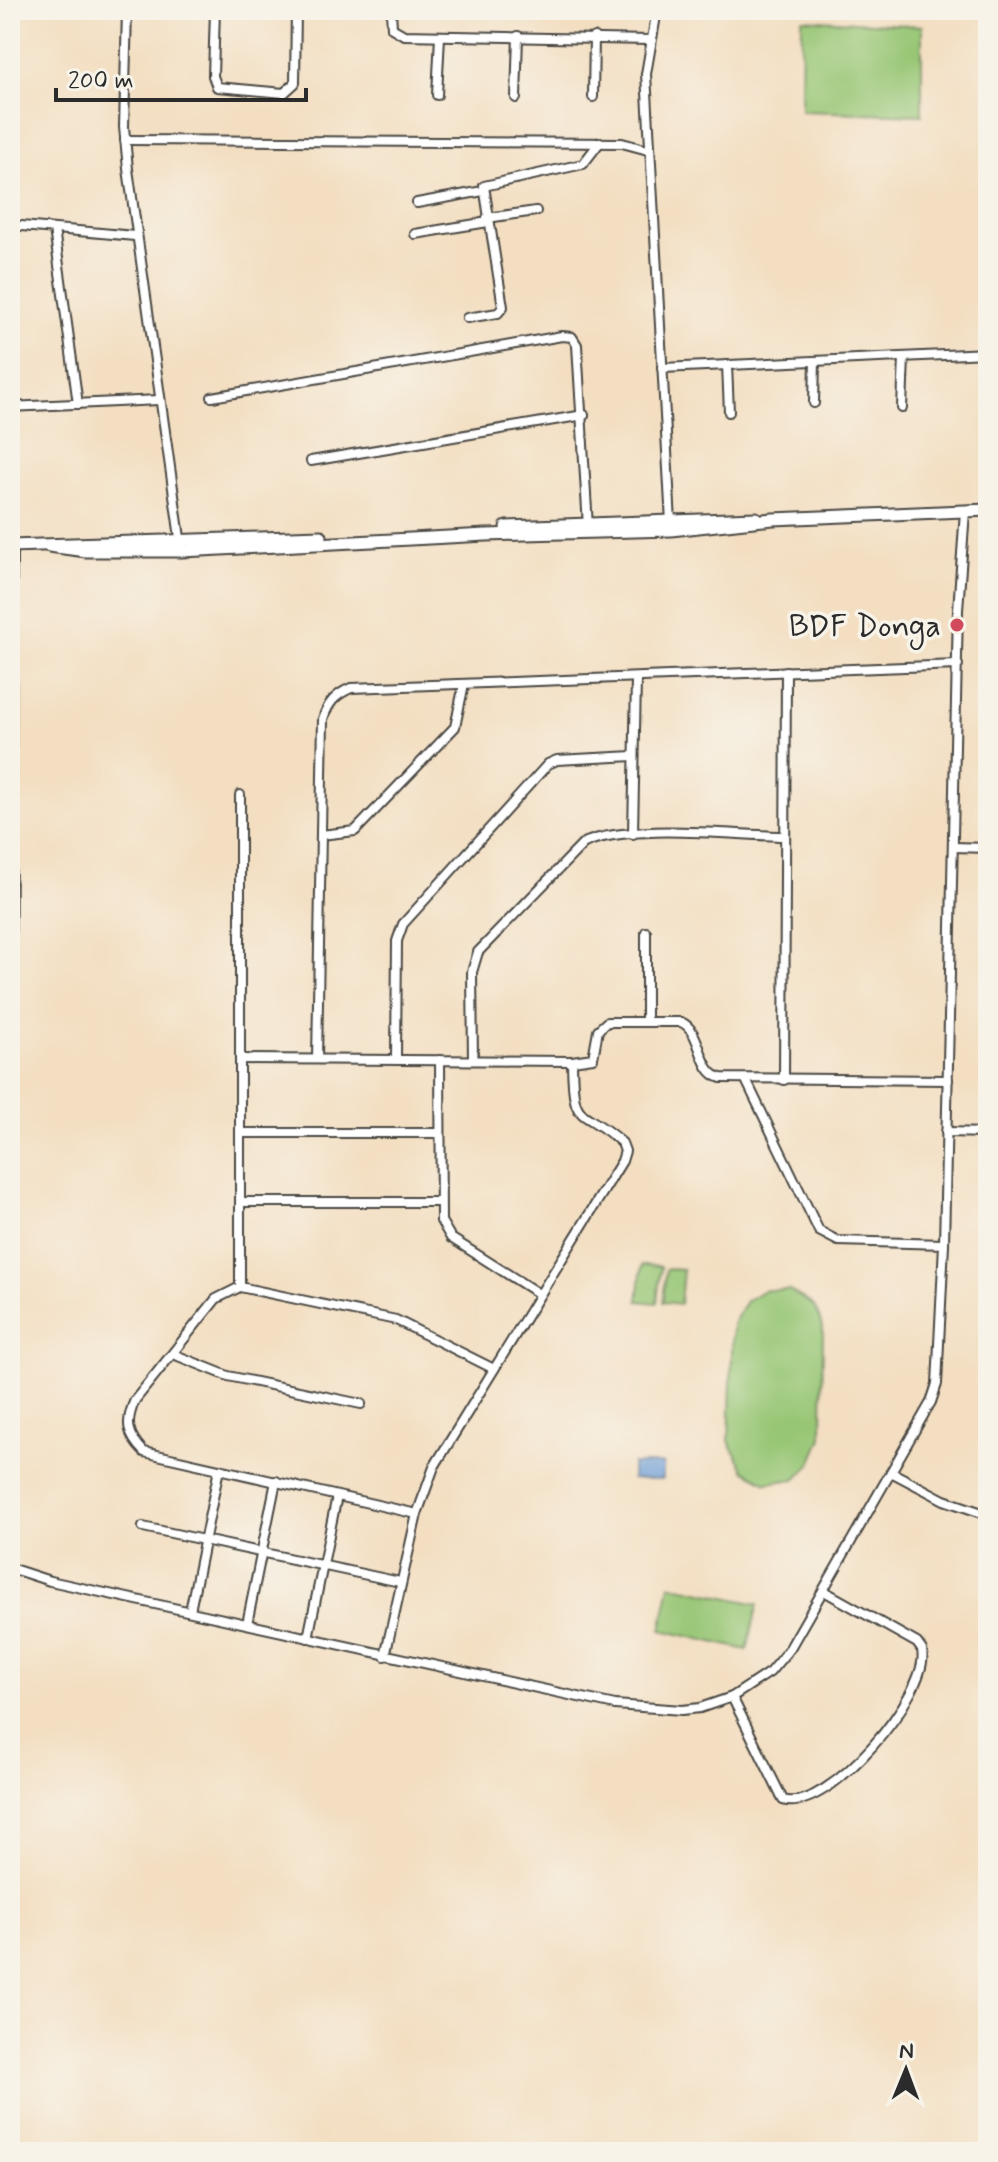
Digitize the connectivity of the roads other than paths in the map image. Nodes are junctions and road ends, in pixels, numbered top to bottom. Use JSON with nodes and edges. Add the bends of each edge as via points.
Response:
{"nodes":[{"id":1,"x":127,"y":10,"type":"edge"},
{"id":2,"x":215,"y":10,"type":"edge"},
{"id":3,"x":296,"y":10,"type":"edge"},
{"id":4,"x":391,"y":10,"type":"edge"},
{"id":5,"x":657,"y":10,"type":"edge"},
{"id":6,"x":986,"y":10,"type":"edge"},
{"id":7,"x":440,"y":36,"type":"junction"},
{"id":8,"x":518,"y":36,"type":"junction"},
{"id":9,"x":594,"y":37,"type":"junction"},
{"id":10,"x":650,"y":40,"type":"junction"},
{"id":11,"x":988,"y":63,"type":"edge"},
{"id":12,"x":437,"y":95,"type":"dead end"},
{"id":13,"x":593,"y":97,"type":"dead end"},
{"id":14,"x":516,"y":98,"type":"dead end"},
{"id":15,"x":125,"y":140,"type":"junction"},
{"id":16,"x":600,"y":142,"type":"junction"},
{"id":17,"x":648,"y":150,"type":"junction"},
{"id":18,"x":483,"y":191,"type":"junction"},
{"id":19,"x":417,"y":203,"type":"dead end"},
{"id":20,"x":536,"y":211,"type":"dead end"},
{"id":21,"x":488,"y":220,"type":"junction"},
{"id":22,"x":10,"y":225,"type":"edge"},
{"id":23,"x":54,"y":229,"type":"junction"},
{"id":24,"x":415,"y":234,"type":"dead end"},
{"id":25,"x":135,"y":236,"type":"junction"},
{"id":26,"x":467,"y":318,"type":"dead end"},
{"id":27,"x":988,"y":353,"type":"edge"},
{"id":28,"x":904,"y":357,"type":"junction"},
{"id":29,"x":815,"y":361,"type":"junction"},
{"id":30,"x":727,"y":365,"type":"junction"},
{"id":31,"x":662,"y":368,"type":"junction"},
{"id":32,"x":212,"y":397,"type":"dead end"},
{"id":33,"x":159,"y":400,"type":"junction"},
{"id":34,"x":814,"y":403,"type":"dead end"},
{"id":35,"x":78,"y":404,"type":"junction"},
{"id":36,"x":10,"y":407,"type":"edge"},
{"id":37,"x":902,"y":408,"type":"dead end"},
{"id":38,"x":729,"y":412,"type":"dead end"},
{"id":39,"x":584,"y":415,"type":"junction"},
{"id":40,"x":311,"y":461,"type":"dead end"},
{"id":41,"x":988,"y":510,"type":"edge"},
{"id":42,"x":965,"y":511,"type":"junction"},
{"id":43,"x":671,"y":525,"type":"junction"},
{"id":44,"x":588,"y":528,"type":"junction"},
{"id":45,"x":11,"y":546,"type":"edge"},
{"id":46,"x":181,"y":546,"type":"junction"},
{"id":47,"x":10,"y":610,"type":"edge"},
{"id":48,"x":958,"y":665,"type":"junction"},
{"id":49,"x":786,"y":671,"type":"junction"},
{"id":50,"x":636,"y":679,"type":"junction"},
{"id":51,"x":464,"y":684,"type":"junction"},
{"id":52,"x":634,"y":756,"type":"junction"},
{"id":53,"x":240,"y":795,"type":"dead end"},
{"id":54,"x":633,"y":834,"type":"junction"},
{"id":55,"x":321,"y":835,"type":"junction"},
{"id":56,"x":784,"y":836,"type":"junction"},
{"id":57,"x":10,"y":838,"type":"edge"},
{"id":58,"x":953,"y":847,"type":"junction"},
{"id":59,"x":988,"y":848,"type":"edge"},
{"id":60,"x":646,"y":932,"type":"dead end"},
{"id":61,"x":646,"y":1022,"type":"junction"},
{"id":62,"x":10,"y":1023,"type":"edge"},
{"id":63,"x":241,"y":1059,"type":"junction"},
{"id":64,"x":317,"y":1059,"type":"junction"},
{"id":65,"x":396,"y":1059,"type":"junction"},
{"id":66,"x":440,"y":1060,"type":"junction"},
{"id":67,"x":473,"y":1060,"type":"junction"},
{"id":68,"x":572,"y":1061,"type":"junction"},
{"id":69,"x":10,"y":1071,"type":"edge"},
{"id":70,"x":746,"y":1080,"type":"junction"},
{"id":71,"x":784,"y":1080,"type":"junction"},
{"id":72,"x":948,"y":1080,"type":"junction"},
{"id":73,"x":946,"y":1132,"type":"junction"},
{"id":74,"x":241,"y":1133,"type":"junction"},
{"id":75,"x":439,"y":1133,"type":"junction"},
{"id":76,"x":988,"y":1133,"type":"edge"},
{"id":77,"x":241,"y":1202,"type":"junction"},
{"id":78,"x":438,"y":1202,"type":"junction"},
{"id":79,"x":944,"y":1244,"type":"junction"},
{"id":80,"x":240,"y":1287,"type":"junction"},
{"id":81,"x":539,"y":1294,"type":"junction"},
{"id":82,"x":173,"y":1354,"type":"junction"},
{"id":83,"x":494,"y":1369,"type":"junction"},
{"id":84,"x":361,"y":1404,"type":"dead end"},
{"id":85,"x":219,"y":1469,"type":"junction"},
{"id":86,"x":891,"y":1472,"type":"junction"},
{"id":87,"x":276,"y":1481,"type":"junction"},
{"id":88,"x":337,"y":1496,"type":"junction"},
{"id":89,"x":417,"y":1514,"type":"junction"},
{"id":90,"x":988,"y":1515,"type":"edge"},
{"id":91,"x":143,"y":1527,"type":"dead end"},
{"id":92,"x":205,"y":1542,"type":"junction"},
{"id":93,"x":260,"y":1555,"type":"junction"},
{"id":94,"x":321,"y":1567,"type":"junction"},
{"id":95,"x":10,"y":1568,"type":"edge"},
{"id":96,"x":400,"y":1582,"type":"junction"},
{"id":97,"x":824,"y":1591,"type":"junction"},
{"id":98,"x":190,"y":1611,"type":"junction"},
{"id":99,"x":247,"y":1624,"type":"junction"},
{"id":100,"x":308,"y":1638,"type":"junction"},
{"id":101,"x":385,"y":1656,"type":"junction"},
{"id":102,"x":732,"y":1697,"type":"junction"}],
"edges":[{"from":1,"to":15,"type":"street"},
{"from":2,"to":3,"type":"street","via":[[217,87],[284,93],[295,83]]},
{"from":4,"to":7,"type":"street","via":[[395,32]]},
{"from":5,"to":10,"type":"street"},
{"from":6,"to":11,"type":"street"},
{"from":7,"to":8,"type":"street"},
{"from":7,"to":12,"type":"street"},
{"from":8,"to":9,"type":"street"},
{"from":8,"to":14,"type":"street"},
{"from":9,"to":10,"type":"street"},
{"from":9,"to":13,"type":"street"},
{"from":10,"to":17,"type":"street"},
{"from":15,"to":16,"type":"street"},
{"from":15,"to":25,"type":"street"},
{"from":16,"to":17,"type":"street"},
{"from":16,"to":18,"type":"street","via":[[583,164],[487,183]]},
{"from":17,"to":31,"type":"street"},
{"from":18,"to":19,"type":"street"},
{"from":18,"to":21,"type":"street"},
{"from":20,"to":21,"type":"street"},
{"from":21,"to":24,"type":"street"},
{"from":21,"to":26,"type":"street","via":[[503,307],[498,313]]},
{"from":22,"to":23,"type":"street"},
{"from":23,"to":25,"type":"street"},
{"from":23,"to":35,"type":"street"},
{"from":25,"to":33,"type":"street"},
{"from":27,"to":28,"type":"street"},
{"from":28,"to":29,"type":"street"},
{"from":28,"to":37,"type":"street"},
{"from":29,"to":30,"type":"street"},
{"from":29,"to":34,"type":"street"},
{"from":30,"to":31,"type":"street"},
{"from":30,"to":38,"type":"street"},
{"from":31,"to":43,"type":"street"},
{"from":32,"to":39,"type":"street","via":[[564,336],[576,341]]},
{"from":33,"to":35,"type":"street"},
{"from":33,"to":46,"type":"street"},
{"from":35,"to":36,"type":"street"},
{"from":39,"to":40,"type":"street"},
{"from":39,"to":44,"type":"street"},
{"from":41,"to":42,"type":"main road"},
{"from":42,"to":43,"type":"main road"},
{"from":42,"to":48,"type":"street"},
{"from":43,"to":44,"type":"main road"},
{"from":44,"to":46,"type":"main road"},
{"from":45,"to":46,"type":"main road","via":[[86,551]]},
{"from":45,"to":47,"type":"street"},
{"from":47,"to":57,"type":"street"},
{"from":48,"to":49,"type":"street"},
{"from":48,"to":58,"type":"street"},
{"from":49,"to":50,"type":"street"},
{"from":49,"to":56,"type":"street"},
{"from":50,"to":51,"type":"street"},
{"from":50,"to":52,"type":"street"},
{"from":51,"to":55,"type":"street","via":[[459,717],[445,737],[355,831]]},
{"from":51,"to":55,"type":"street","via":[[351,688],[332,700],[323,719]]},
{"from":52,"to":54,"type":"street"},
{"from":52,"to":65,"type":"street","via":[[548,764],[403,924],[397,941]]},
{"from":53,"to":63,"type":"street"},
{"from":54,"to":56,"type":"street"},
{"from":54,"to":67,"type":"street","via":[[584,843],[478,952],[472,972]]},
{"from":55,"to":64,"type":"street"},
{"from":56,"to":71,"type":"street"},
{"from":57,"to":62,"type":"street"},
{"from":58,"to":59,"type":"street"},
{"from":58,"to":72,"type":"street"},
{"from":60,"to":61,"type":"street"},
{"from":61,"to":68,"type":"street","via":[[607,1022],[598,1030],[593,1058]]},
{"from":61,"to":70,"type":"street","via":[[687,1024],[715,1076]]},
{"from":62,"to":69,"type":"street"},
{"from":63,"to":64,"type":"street"},
{"from":63,"to":74,"type":"street"},
{"from":64,"to":65,"type":"street"},
{"from":65,"to":66,"type":"street"},
{"from":66,"to":67,"type":"street"},
{"from":66,"to":75,"type":"street"},
{"from":67,"to":68,"type":"street"},
{"from":68,"to":81,"type":"street","via":[[573,1104],[614,1135],[625,1151]]},
{"from":70,"to":71,"type":"street"},
{"from":70,"to":79,"type":"street","via":[[827,1238]]},
{"from":71,"to":72,"type":"street"},
{"from":72,"to":73,"type":"street"},
{"from":73,"to":76,"type":"street"},
{"from":73,"to":79,"type":"street"},
{"from":74,"to":75,"type":"street"},
{"from":74,"to":77,"type":"street"},
{"from":75,"to":78,"type":"street"},
{"from":77,"to":78,"type":"street"},
{"from":77,"to":80,"type":"street"},
{"from":78,"to":81,"type":"street","via":[[451,1238]]},
{"from":79,"to":86,"type":"street","via":[[937,1384]]},
{"from":80,"to":82,"type":"street","via":[[216,1299]]},
{"from":80,"to":83,"type":"street","via":[[396,1320]]},
{"from":81,"to":83,"type":"street"},
{"from":82,"to":84,"type":"street","via":[[228,1376]]},
{"from":82,"to":85,"type":"street","via":[[135,1400],[128,1426],[132,1440],[144,1452]]},
{"from":83,"to":89,"type":"street","via":[[434,1467]]},
{"from":85,"to":87,"type":"street"},
{"from":85,"to":92,"type":"street"},
{"from":86,"to":90,"type":"street","via":[[944,1500]]},
{"from":86,"to":97,"type":"street"},
{"from":87,"to":88,"type":"street"},
{"from":87,"to":93,"type":"street"},
{"from":88,"to":89,"type":"street"},
{"from":88,"to":94,"type":"street"},
{"from":89,"to":96,"type":"street"},
{"from":91,"to":92,"type":"street"},
{"from":92,"to":93,"type":"street"},
{"from":92,"to":98,"type":"street"},
{"from":93,"to":94,"type":"street"},
{"from":93,"to":99,"type":"street"},
{"from":94,"to":96,"type":"street"},
{"from":94,"to":100,"type":"street"},
{"from":95,"to":98,"type":"street"},
{"from":96,"to":101,"type":"street"},
{"from":97,"to":102,"type":"street","via":[[770,1672]]},
{"from":97,"to":102,"type":"street","via":[[922,1650],[921,1671],[891,1723],[860,1762],[804,1801],[783,1800]]},
{"from":98,"to":99,"type":"street"},
{"from":99,"to":100,"type":"street"},
{"from":100,"to":101,"type":"street"},
{"from":101,"to":102,"type":"street","via":[[640,1708],[682,1710]]}]}
